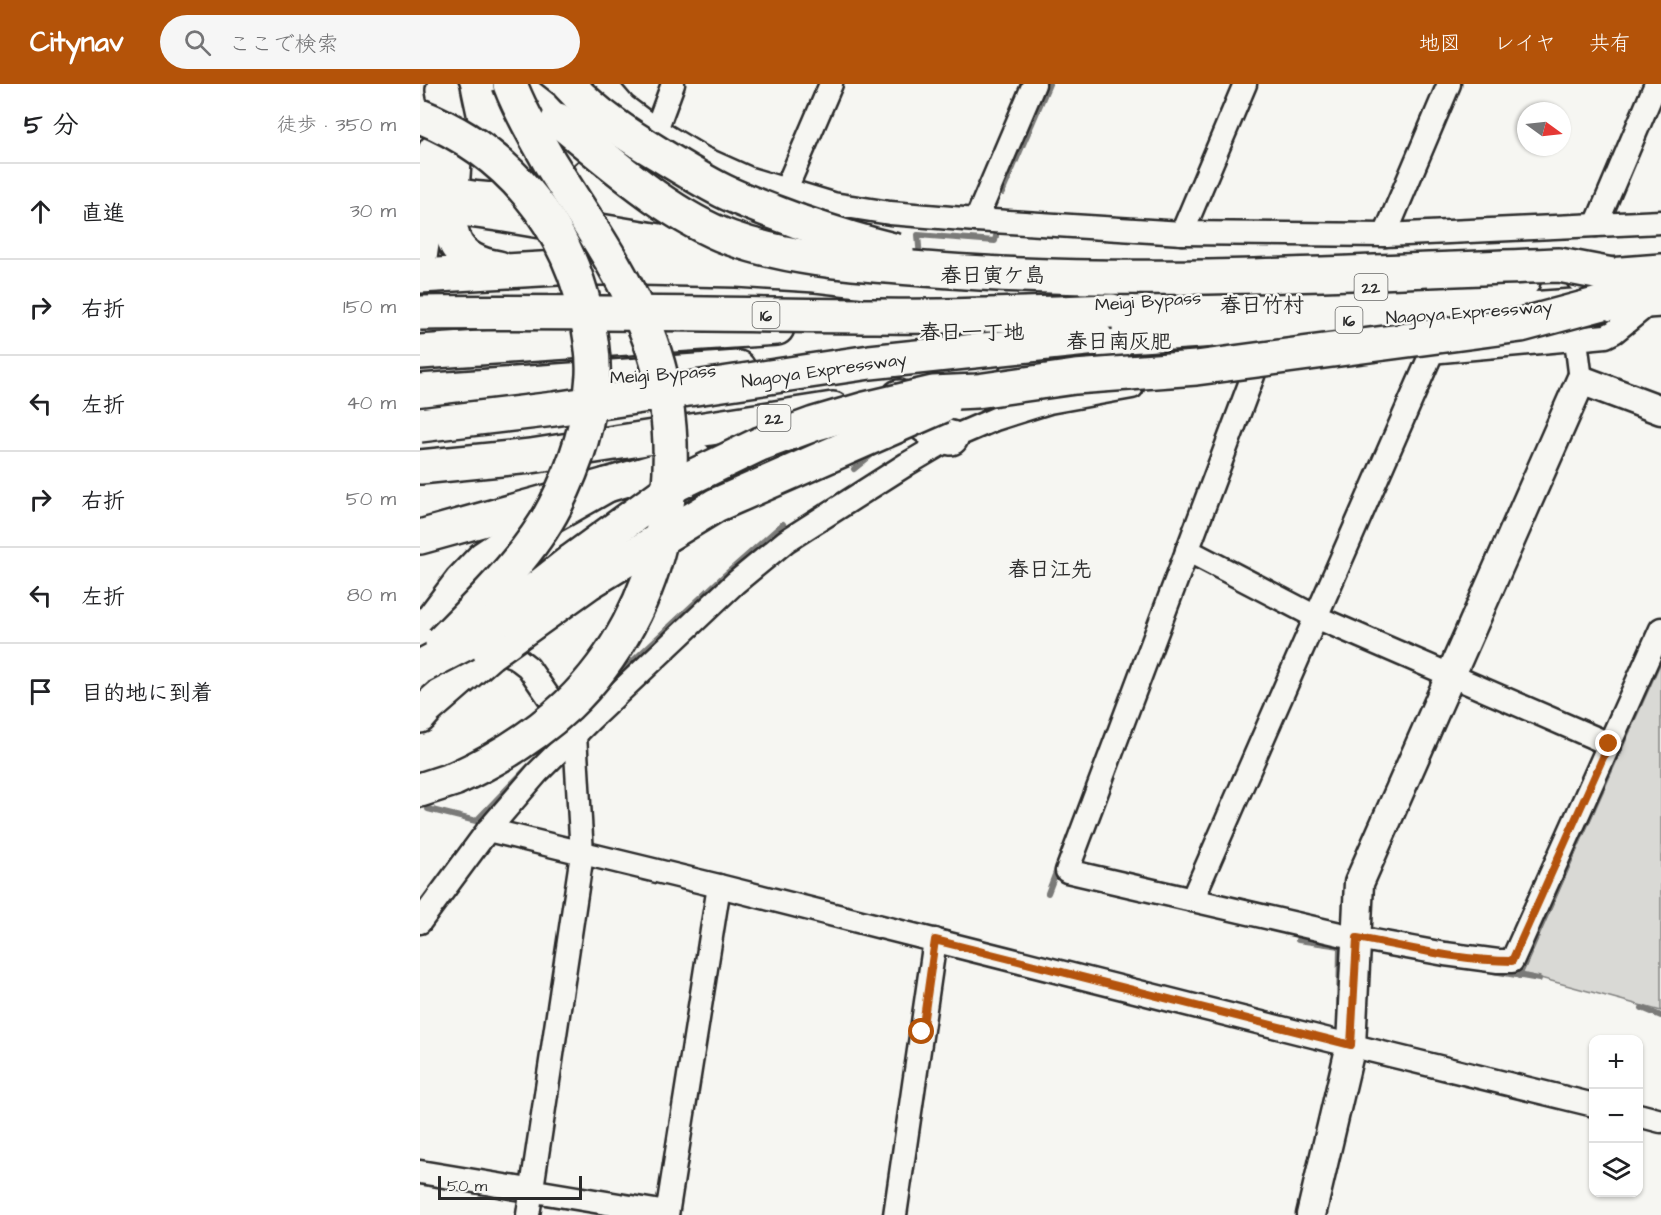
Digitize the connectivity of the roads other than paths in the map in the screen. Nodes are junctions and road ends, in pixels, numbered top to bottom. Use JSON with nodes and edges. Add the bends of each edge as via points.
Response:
{"nodes":[{"id":1,"x":511,"y":84,"type":"edge"},
{"id":2,"x":568,"y":84,"type":"edge"},
{"id":3,"x":605,"y":84,"type":"edge"},
{"id":4,"x":673,"y":84,"type":"edge"},
{"id":5,"x":831,"y":84,"type":"edge"},
{"id":6,"x":1034,"y":84,"type":"edge"},
{"id":7,"x":1244,"y":84,"type":"edge"},
{"id":8,"x":1449,"y":84,"type":"edge"},
{"id":9,"x":1656,"y":84,"type":"edge"},
{"id":10,"x":443,"y":87,"type":"edge"},
{"id":11,"x":624,"y":106,"type":"junction"},
{"id":12,"x":420,"y":116,"type":"edge"},
{"id":13,"x":656,"y":130,"type":"junction"},
{"id":14,"x":786,"y":189,"type":"junction"},
{"id":15,"x":463,"y":200,"type":"joint"},
{"id":16,"x":976,"y":220,"type":"junction"},
{"id":17,"x":1661,"y":222,"type":"edge"},
{"id":18,"x":1596,"y":225,"type":"junction"},
{"id":19,"x":1182,"y":233,"type":"junction"},
{"id":20,"x":1385,"y":235,"type":"junction"},
{"id":21,"x":420,"y":258,"type":"edge"},
{"id":22,"x":1661,"y":269,"type":"edge"},
{"id":23,"x":518,"y":271,"type":"junction"},
{"id":24,"x":816,"y":275,"type":"junction"},
{"id":25,"x":420,"y":276,"type":"edge"},
{"id":26,"x":1608,"y":289,"type":"junction"},
{"id":27,"x":1077,"y":291,"type":"junction"},
{"id":28,"x":1656,"y":304,"type":"edge"},
{"id":29,"x":420,"y":313,"type":"edge"},
{"id":30,"x":1122,"y":339,"type":"junction"},
{"id":31,"x":1576,"y":340,"type":"junction"},
{"id":32,"x":420,"y":352,"type":"edge"},
{"id":33,"x":1432,"y":352,"type":"junction"},
{"id":34,"x":1254,"y":373,"type":"junction"},
{"id":35,"x":1581,"y":380,"type":"junction"},
{"id":36,"x":420,"y":391,"type":"edge"},
{"id":37,"x":977,"y":391,"type":"junction"},
{"id":38,"x":898,"y":397,"type":"junction"},
{"id":39,"x":857,"y":405,"type":"junction"},
{"id":40,"x":1661,"y":410,"type":"edge"},
{"id":41,"x":420,"y":425,"type":"edge"},
{"id":42,"x":951,"y":438,"type":"junction"},
{"id":43,"x":420,"y":467,"type":"edge"},
{"id":44,"x":607,"y":485,"type":"junction"},
{"id":45,"x":420,"y":537,"type":"edge"},
{"id":46,"x":1187,"y":550,"type":"junction"},
{"id":47,"x":1316,"y":616,"type":"junction"},
{"id":48,"x":1661,"y":629,"type":"edge"},
{"id":49,"x":420,"y":636,"type":"edge"},
{"id":50,"x":420,"y":667,"type":"edge"},
{"id":51,"x":1450,"y":675,"type":"junction"},
{"id":52,"x":420,"y":703,"type":"edge"},
{"id":53,"x":420,"y":716,"type":"edge"},
{"id":54,"x":574,"y":735,"type":"junction"},
{"id":55,"x":1609,"y":744,"type":"junction"},
{"id":56,"x":420,"y":790,"type":"edge"},
{"id":57,"x":488,"y":830,"type":"junction"},
{"id":58,"x":582,"y":854,"type":"junction"},
{"id":59,"x":719,"y":886,"type":"junction"},
{"id":60,"x":1192,"y":900,"type":"junction"},
{"id":61,"x":420,"y":922,"type":"edge"},
{"id":62,"x":1357,"y":938,"type":"junction"},
{"id":63,"x":935,"y":940,"type":"junction"},
{"id":64,"x":1351,"y":1045,"type":"junction"},
{"id":65,"x":1589,"y":1103,"type":"edge"},
{"id":66,"x":1643,"y":1116,"type":"edge"},
{"id":67,"x":1661,"y":1121,"type":"edge"},
{"id":68,"x":420,"y":1172,"type":"edge"},
{"id":69,"x":532,"y":1190,"type":"junction"},
{"id":70,"x":667,"y":1214,"type":"edge"},
{"id":71,"x":528,"y":1215,"type":"edge"},
{"id":72,"x":894,"y":1215,"type":"edge"},
{"id":73,"x":1311,"y":1215,"type":"edge"}],
"edges":[{"from":1,"to":27,"type":"highway","bridge":true,"via":[[634,181],[699,224],[728,237],[791,255],[968,272]]},
{"from":1,"to":56,"type":"highway","bridge":true,"via":[[533,133],[609,256],[647,331],[667,409],[670,483],[657,554],[645,588],[632,619],[592,678],[569,704],[515,747],[484,765]]},
{"from":2,"to":27,"type":"highway","bridge":true,"via":[[610,123],[649,148],[724,192],[765,209],[865,244],[1000,268]]},
{"from":3,"to":11,"type":"street"},
{"from":4,"to":13,"type":"street"},
{"from":5,"to":14,"type":"street"},
{"from":6,"to":16,"type":"street"},
{"from":7,"to":19,"type":"street"},
{"from":8,"to":20,"type":"street"},
{"from":9,"to":18,"type":"street"},
{"from":10,"to":21,"type":"highway"},
{"from":10,"to":23,"type":"highway","via":[[454,152],[450,228],[454,242],[460,252],[484,266]]},
{"from":11,"to":13,"type":"street"},
{"from":11,"to":15,"type":"street","via":[[543,175],[504,193]]},
{"from":12,"to":50,"type":"highway","bridge":true,"via":[[444,125],[497,161],[540,208],[571,262],[580,289],[592,346],[593,373],[581,442],[554,508],[508,571]]},
{"from":13,"to":14,"type":"street","via":[[703,158],[750,179]]},
{"from":14,"to":16,"type":"street","via":[[833,204]]},
{"from":15,"to":24,"type":"highway","via":[[505,215],[694,247]]},
{"from":16,"to":19,"type":"street"},
{"from":17,"to":18,"type":"street"},
{"from":18,"to":20,"type":"street"},
{"from":19,"to":20,"type":"street"},
{"from":22,"to":26,"type":"highway","name":"Nagoya Expressway","number":"16"},
{"from":22,"to":27,"type":"highway","name":"Meigi Bypass","number":"22"},
{"from":23,"to":24,"type":"highway","number":"22","via":[[641,268]]},
{"from":23,"to":25,"type":"highway","number":"22"},
{"from":24,"to":27,"type":"highway","number":"22"},
{"from":26,"to":27,"type":"highway","bridge":true,"via":[[1559,265],[1202,277]]},
{"from":26,"to":28,"type":"highway","name":"Nagoya Expressway","number":"16"},
{"from":26,"to":29,"type":"highway","name":"Nagoya Expressway","number":"16","bridge":true,"via":[[986,315]]},
{"from":26,"to":37,"type":"highway","bridge":true,"via":[[1521,325],[1196,368],[1075,377]]},
{"from":26,"to":41,"type":"highway","name":"Nagoya Expressway","number":"16","bridge":true,"via":[[870,362]]},
{"from":27,"to":32,"type":"highway","name":"Meigi Bypass","number":"22","via":[[712,332]]},
{"from":28,"to":30,"type":"highway","name":"Meigi Bypass","number":"22"},
{"from":28,"to":31,"type":"street","via":[[1611,335]]},
{"from":30,"to":36,"type":"highway","name":"Meigi Bypass","number":"22"},
{"from":30,"to":38,"type":"highway","number":"22","via":[[1035,372]]},
{"from":31,"to":33,"type":"street"},
{"from":31,"to":35,"type":"street"},
{"from":33,"to":34,"type":"street"},
{"from":33,"to":47,"type":"street"},
{"from":34,"to":42,"type":"street","via":[[1130,387],[1049,402]]},
{"from":34,"to":46,"type":"street"},
{"from":35,"to":40,"type":"street"},
{"from":35,"to":51,"type":"street"},
{"from":37,"to":50,"type":"highway","bridge":true,"via":[[933,393],[865,409],[760,444],[712,466],[677,484],[472,640]]},
{"from":37,"to":53,"type":"highway","bridge":true,"via":[[716,505],[588,583],[490,653]]},
{"from":38,"to":39,"type":"highway","number":"22"},
{"from":38,"to":42,"type":"highway","via":[[926,428]]},
{"from":39,"to":43,"type":"highway","number":"22","via":[[531,456]]},
{"from":39,"to":44,"type":"highway","via":[[789,432]]},
{"from":42,"to":54,"type":"street","via":[[786,541],[735,583]]},
{"from":44,"to":45,"type":"highway"},
{"from":44,"to":49,"type":"highway","via":[[484,558]]},
{"from":46,"to":47,"type":"street"},
{"from":46,"to":60,"type":"street","via":[[1067,872]]},
{"from":47,"to":51,"type":"street"},
{"from":47,"to":60,"type":"street"},
{"from":48,"to":55,"type":"street"},
{"from":51,"to":55,"type":"street"},
{"from":51,"to":62,"type":"street","via":[[1359,883]]},
{"from":52,"to":54,"type":"street","via":[[436,668],[445,659],[456,653],[489,649],[515,657],[528,668]]},
{"from":54,"to":57,"type":"street"},
{"from":54,"to":58,"type":"street"},
{"from":55,"to":62,"type":"street","via":[[1512,961],[1444,954]]},
{"from":57,"to":58,"type":"street"},
{"from":57,"to":61,"type":"street"},
{"from":58,"to":59,"type":"street"},
{"from":58,"to":69,"type":"street"},
{"from":59,"to":63,"type":"street"},
{"from":59,"to":70,"type":"street"},
{"from":60,"to":62,"type":"street"},
{"from":62,"to":64,"type":"street"},
{"from":63,"to":64,"type":"street"},
{"from":63,"to":72,"type":"street"},
{"from":64,"to":65,"type":"street"},
{"from":64,"to":73,"type":"street"},
{"from":66,"to":67,"type":"street"},
{"from":68,"to":69,"type":"street"},
{"from":69,"to":70,"type":"street"},
{"from":69,"to":71,"type":"street"}]}
